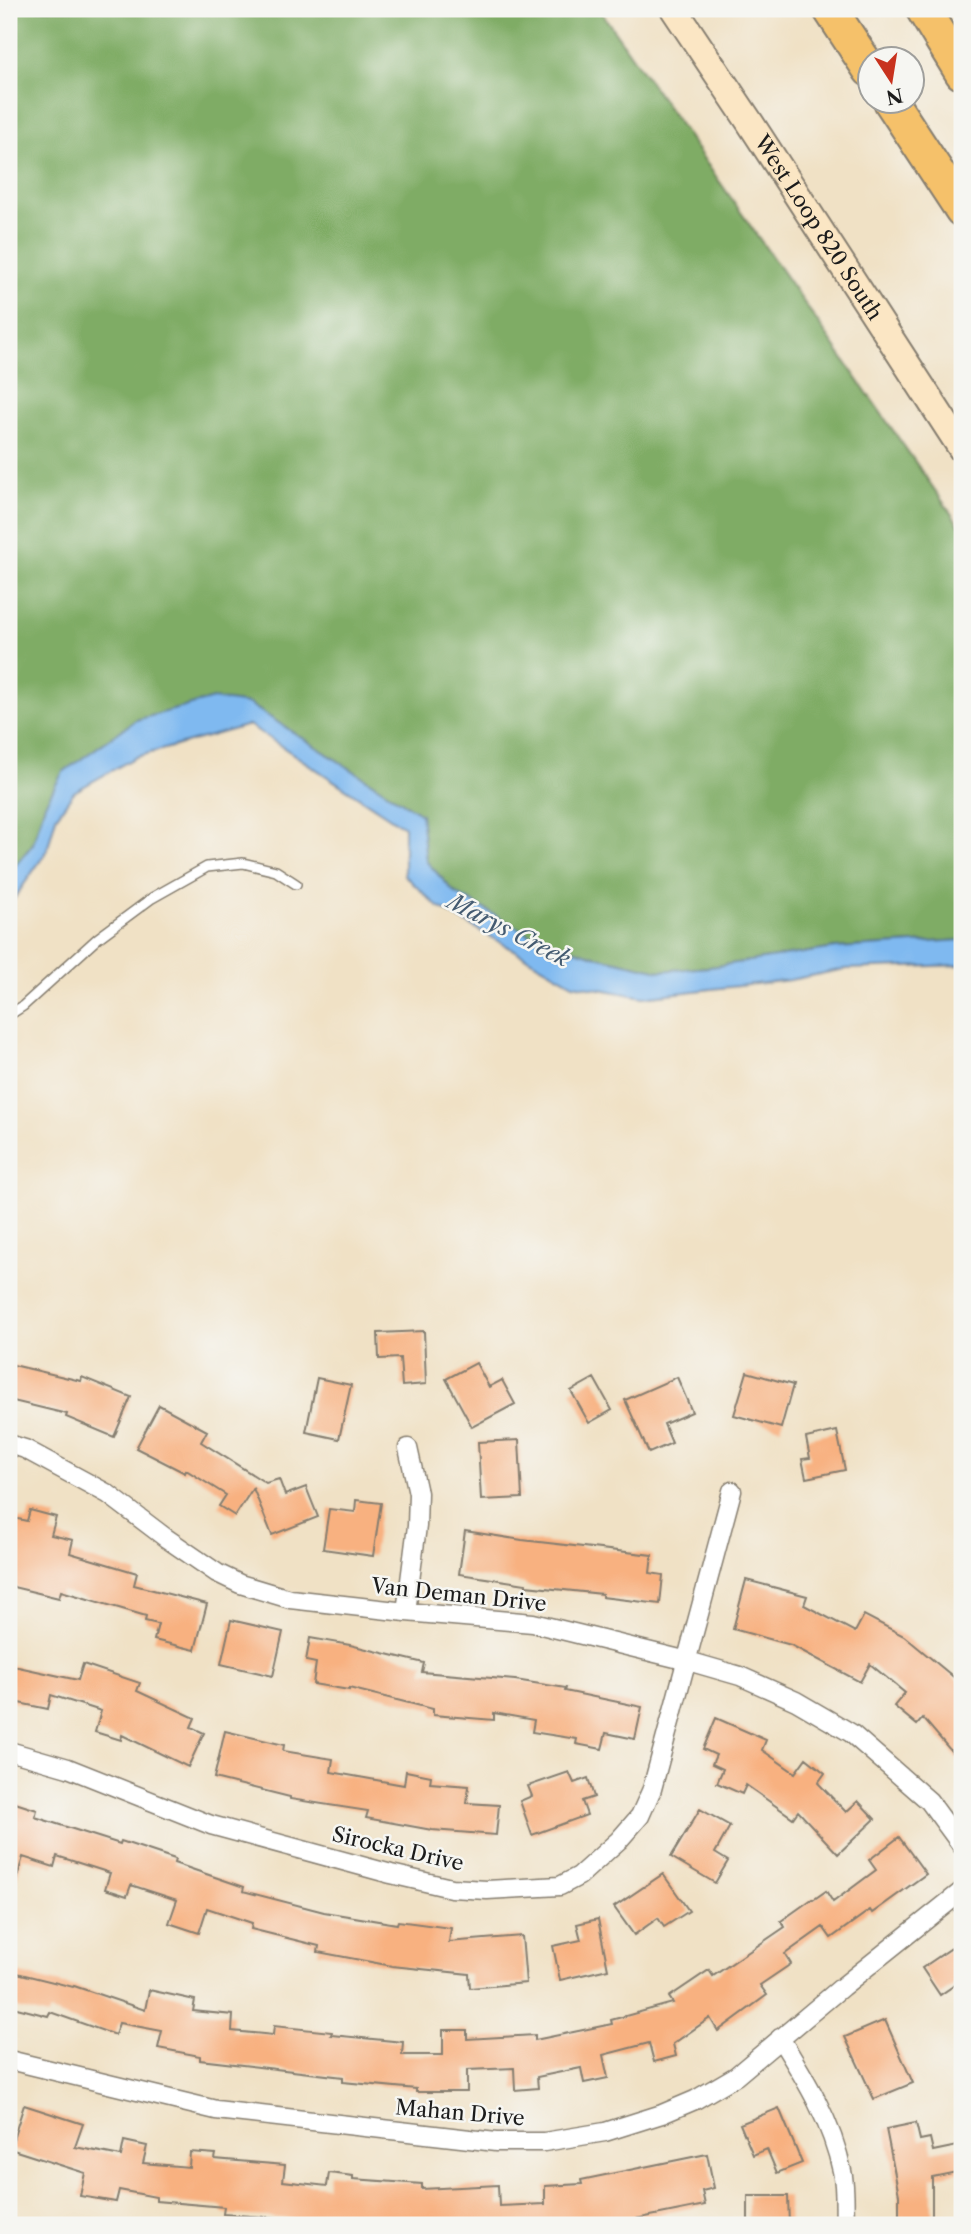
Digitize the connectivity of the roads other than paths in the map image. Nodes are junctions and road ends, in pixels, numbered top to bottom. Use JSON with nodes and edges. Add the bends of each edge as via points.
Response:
{"nodes":[{"id":1,"x":674,"y":9,"type":"edge"},
{"id":2,"x":830,"y":9,"type":"edge"},
{"id":3,"x":923,"y":9,"type":"edge"},
{"id":4,"x":856,"y":49,"type":"edge"},
{"id":5,"x":962,"y":73,"type":"edge"},
{"id":6,"x":900,"y":116,"type":"edge"},
{"id":7,"x":962,"y":210,"type":"edge"},
{"id":8,"x":962,"y":449,"type":"edge"},
{"id":9,"x":296,"y":884,"type":"dead end"},
{"id":10,"x":9,"y":1015,"type":"edge"},
{"id":11,"x":9,"y":1444,"type":"edge"},
{"id":12,"x":408,"y":1448,"type":"dead end"},
{"id":13,"x":732,"y":1491,"type":"dead end"},
{"id":14,"x":406,"y":1612,"type":"junction"},
{"id":15,"x":688,"y":1661,"type":"junction"},
{"id":16,"x":9,"y":1751,"type":"edge"},
{"id":17,"x":962,"y":1846,"type":"edge"},
{"id":18,"x":962,"y":1891,"type":"edge"},
{"id":19,"x":780,"y":2038,"type":"junction"},
{"id":20,"x":9,"y":2060,"type":"edge"},
{"id":21,"x":845,"y":2225,"type":"edge"}],
"edges":[{"from":1,"to":8,"type":"main road","name":"West Loop 820 South"},
{"from":2,"to":4,"type":"highway"},
{"from":3,"to":5,"type":"highway"},
{"from":6,"to":7,"type":"highway"},
{"from":9,"to":10,"type":"lane","via":[[276,871],[243,863],[207,867],[130,914]]},
{"from":11,"to":14,"type":"street","name":"Van Deman Drive","via":[[107,1494],[217,1573],[240,1584],[290,1599]]},
{"from":12,"to":14,"type":"street","via":[[418,1493]]},
{"from":13,"to":15,"type":"street","name":"Sirocka Drive"},
{"from":14,"to":15,"type":"street","name":"Van Deman Drive","via":[[533,1623]]},
{"from":15,"to":16,"type":"street","name":"Sirocka Drive","via":[[640,1816],[579,1876],[560,1886],[451,1888],[391,1874],[211,1825],[68,1768]]},
{"from":15,"to":17,"type":"street","name":"Van Deman Drive","via":[[740,1676],[796,1700],[851,1733],[929,1801]]},
{"from":18,"to":19,"type":"street","name":"Mahan Drive"},
{"from":19,"to":20,"type":"street","name":"Mahan Drive","via":[[736,2076],[695,2100],[605,2132],[544,2142],[496,2142],[216,2110]]},
{"from":19,"to":21,"type":"street","via":[[815,2093],[837,2150]]}]}
